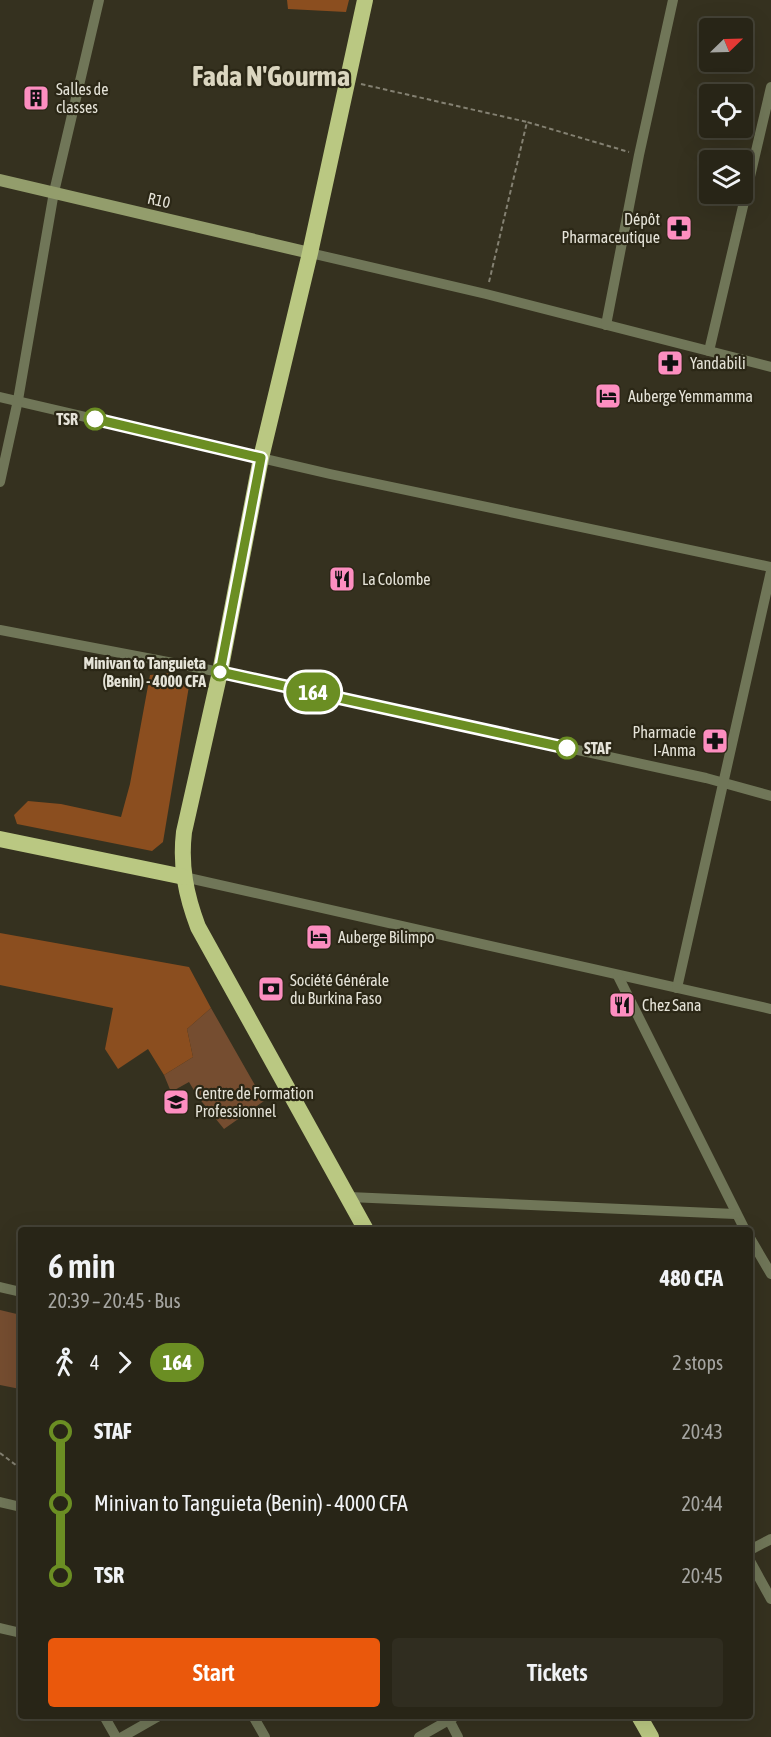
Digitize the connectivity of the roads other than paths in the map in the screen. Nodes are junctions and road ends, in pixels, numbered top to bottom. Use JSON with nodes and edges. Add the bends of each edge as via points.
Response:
{"nodes":[{"id":1,"x":99,"y":0,"type":"edge"},
{"id":2,"x":365,"y":0,"type":"edge"},
{"id":3,"x":673,"y":0,"type":"edge"},
{"id":4,"x":771,"y":87,"type":"edge"},
{"id":5,"x":0,"y":180,"type":"edge"},
{"id":6,"x":54,"y":192,"type":"junction"},
{"id":7,"x":310,"y":253,"type":"junction"},
{"id":8,"x":606,"y":325,"type":"junction"},
{"id":9,"x":709,"y":351,"type":"junction"},
{"id":10,"x":771,"y":367,"type":"edge"},
{"id":11,"x":0,"y":397,"type":"edge"},
{"id":12,"x":18,"y":400,"type":"junction"},
{"id":13,"x":261,"y":458,"type":"junction"},
{"id":14,"x":0,"y":482,"type":"edge"},
{"id":15,"x":771,"y":569,"type":"edge"},
{"id":16,"x":0,"y":630,"type":"edge"},
{"id":17,"x":220,"y":672,"type":"junction"},
{"id":18,"x":724,"y":783,"type":"junction"},
{"id":19,"x":771,"y":796,"type":"edge"},
{"id":20,"x":0,"y":839,"type":"edge"},
{"id":21,"x":184,"y":877,"type":"junction"},
{"id":22,"x":618,"y":976,"type":"junction"},
{"id":23,"x":677,"y":988,"type":"junction"},
{"id":24,"x":771,"y":1009,"type":"edge"},
{"id":25,"x":349,"y":1197,"type":"junction"},
{"id":26,"x":735,"y":1214,"type":"junction"},
{"id":27,"x":364,"y":1227,"type":"edge"},
{"id":28,"x":743,"y":1227,"type":"edge"},
{"id":29,"x":753,"y":1243,"type":"edge"},
{"id":30,"x":771,"y":1274,"type":"edge"},
{"id":31,"x":0,"y":1287,"type":"edge"},
{"id":32,"x":18,"y":1291,"type":"edge"},
{"id":33,"x":0,"y":1502,"type":"edge"},
{"id":34,"x":18,"y":1506,"type":"edge"},
{"id":35,"x":771,"y":1539,"type":"edge"},
{"id":36,"x":753,"y":1548,"type":"edge"},
{"id":37,"x":753,"y":1566,"type":"edge"},
{"id":38,"x":771,"y":1599,"type":"edge"},
{"id":39,"x":0,"y":1628,"type":"edge"},
{"id":40,"x":18,"y":1632,"type":"edge"},
{"id":41,"x":106,"y":1719,"type":"edge"},
{"id":42,"x":154,"y":1719,"type":"edge"},
{"id":43,"x":255,"y":1719,"type":"edge"},
{"id":44,"x":447,"y":1719,"type":"edge"},
{"id":45,"x":451,"y":1719,"type":"edge"},
{"id":46,"x":641,"y":1719,"type":"edge"},
{"id":47,"x":116,"y":1737,"type":"edge"},
{"id":48,"x":122,"y":1737,"type":"edge"},
{"id":49,"x":265,"y":1737,"type":"edge"},
{"id":50,"x":419,"y":1737,"type":"edge"},
{"id":51,"x":458,"y":1737,"type":"edge"},
{"id":52,"x":651,"y":1737,"type":"edge"}],
"edges":[{"from":1,"to":6,"type":"street"},
{"from":2,"to":7,"type":"highway"},
{"from":3,"to":8,"type":"street"},
{"from":4,"to":9,"type":"street"},
{"from":5,"to":6,"type":"main road","name":"R10"},
{"from":6,"to":7,"type":"main road","name":"R10"},
{"from":6,"to":12,"type":"street"},
{"from":7,"to":8,"type":"street"},
{"from":7,"to":13,"type":"highway"},
{"from":8,"to":9,"type":"street"},
{"from":9,"to":10,"type":"street"},
{"from":11,"to":12,"type":"street"},
{"from":12,"to":13,"type":"street"},
{"from":12,"to":14,"type":"street"},
{"from":13,"to":15,"type":"street"},
{"from":13,"to":17,"type":"highway"},
{"from":15,"to":18,"type":"street"},
{"from":16,"to":17,"type":"street"},
{"from":17,"to":18,"type":"street"},
{"from":17,"to":21,"type":"highway","via":[[184,832]]},
{"from":18,"to":19,"type":"street"},
{"from":18,"to":23,"type":"street"},
{"from":20,"to":21,"type":"highway"},
{"from":21,"to":22,"type":"street"},
{"from":21,"to":25,"type":"highway","via":[[198,927]]},
{"from":22,"to":23,"type":"street"},
{"from":22,"to":26,"type":"street"},
{"from":23,"to":24,"type":"street"},
{"from":25,"to":26,"type":"street"},
{"from":25,"to":27,"type":"highway"},
{"from":26,"to":28,"type":"street"},
{"from":29,"to":30,"type":"street"},
{"from":31,"to":32,"type":"street"},
{"from":33,"to":34,"type":"street"},
{"from":35,"to":36,"type":"street"},
{"from":37,"to":38,"type":"street"},
{"from":39,"to":40,"type":"street"},
{"from":41,"to":47,"type":"street"},
{"from":42,"to":48,"type":"street"},
{"from":43,"to":49,"type":"street"},
{"from":44,"to":50,"type":"street"},
{"from":45,"to":51,"type":"street"},
{"from":46,"to":52,"type":"highway"}]}
